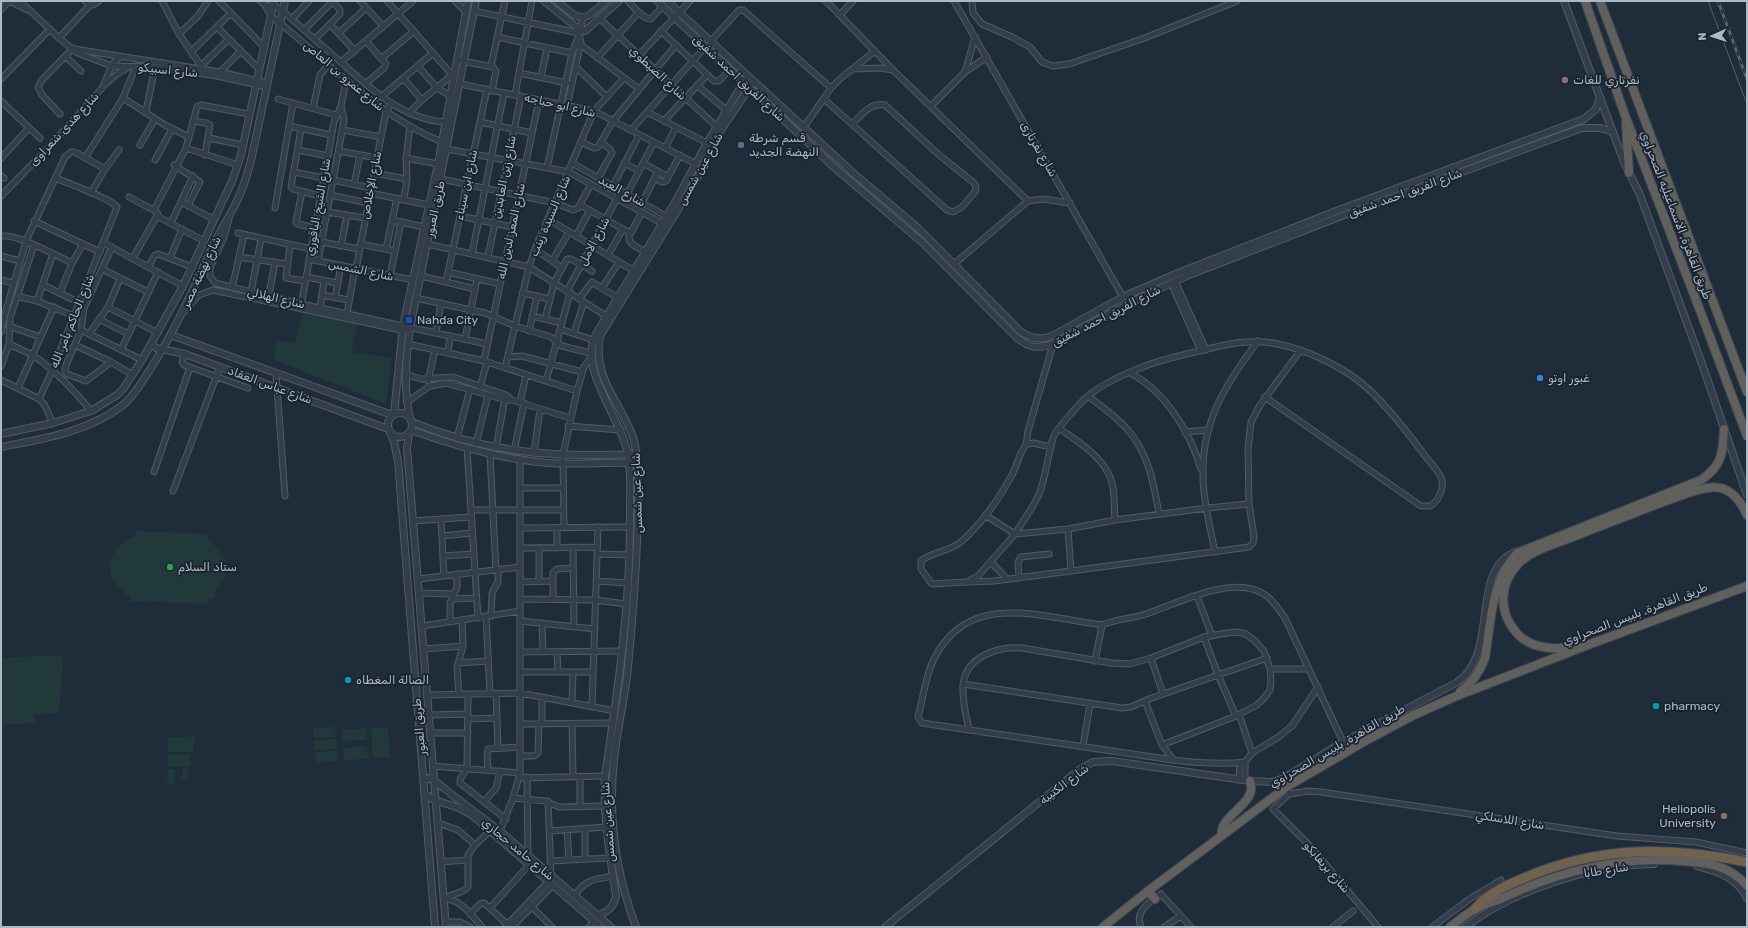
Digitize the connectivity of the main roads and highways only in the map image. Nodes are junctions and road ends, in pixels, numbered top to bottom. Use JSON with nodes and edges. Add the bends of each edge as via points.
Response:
{"nodes":[{"id":1,"x":1585,"y":1,"type":"edge"},
{"id":2,"x":1600,"y":1,"type":"edge"},
{"id":3,"x":1626,"y":118,"type":"junction"},
{"id":4,"x":1629,"y":173,"type":"road end"},
{"id":5,"x":1747,"y":392,"type":"edge"},
{"id":6,"x":1724,"y":429,"type":"road end"},
{"id":7,"x":1747,"y":436,"type":"edge"},
{"id":8,"x":1747,"y":515,"type":"edge"},
{"id":9,"x":1747,"y":586,"type":"edge"},
{"id":10,"x":1593,"y":642,"type":"junction"},
{"id":11,"x":1454,"y":697,"type":"junction"},
{"id":12,"x":1245,"y":781,"type":"road end"},
{"id":13,"x":1222,"y":835,"type":"junction"},
{"id":14,"x":1747,"y":862,"type":"edge"},
{"id":15,"x":1747,"y":886,"type":"edge"},
{"id":16,"x":1148,"y":891,"type":"junction"},
{"id":17,"x":1158,"y":896,"type":"road end"},
{"id":18,"x":1475,"y":908,"type":"junction"},
{"id":19,"x":1103,"y":927,"type":"edge"},
{"id":20,"x":1450,"y":927,"type":"edge"}],
"edges":[{"from":1,"to":3,"type":"highway","name":"طريق القاهرة, الاسماعيليه الصحراوي"},
{"from":2,"to":5,"type":"highway","name":"طريق القاهرة, الاسماعيليه الصحراوي"},
{"from":3,"to":4,"type":"highway"},
{"from":3,"to":7,"type":"highway","name":"طريق القاهرة, الاسماعيليه الصحراوي"},
{"from":6,"to":11,"type":"highway","via":[[1719,462],[1700,480],[1520,550],[1508,563],[1498,583],[1482,667],[1471,683]]},
{"from":8,"to":10,"type":"highway","via":[[1738,499],[1729,491],[1718,487],[1703,488],[1561,542],[1521,561],[1507,582],[1503,602],[1507,618],[1518,634],[1532,644],[1547,648],[1566,648]]},
{"from":9,"to":10,"type":"highway","name":"طريق القاهرة, بلبيس الصحراوي"},
{"from":10,"to":11,"type":"highway","name":"طريق القاهرة, بلبيس الصحراوي"},
{"from":11,"to":13,"type":"highway","name":"طريق القاهرة, بلبيس الصحراوي","via":[[1374,736]]},
{"from":12,"to":13,"type":"highway","via":[[1252,789],[1250,796],[1225,823],[1221,830]]},
{"from":13,"to":16,"type":"highway","name":"طريق القاهرة, بلبيس الصحراوي"},
{"from":14,"to":18,"type":"highway","via":[[1702,854],[1648,851],[1584,858],[1550,867],[1517,881],[1483,900]]},
{"from":15,"to":18,"type":"highway","via":[[1734,873],[1717,865],[1692,861],[1611,863],[1566,872]]},
{"from":16,"to":17,"type":"highway"},
{"from":16,"to":19,"type":"highway","name":"طريق القاهرة, بلبيس الصحراوي"},
{"from":18,"to":20,"type":"highway"}]}
